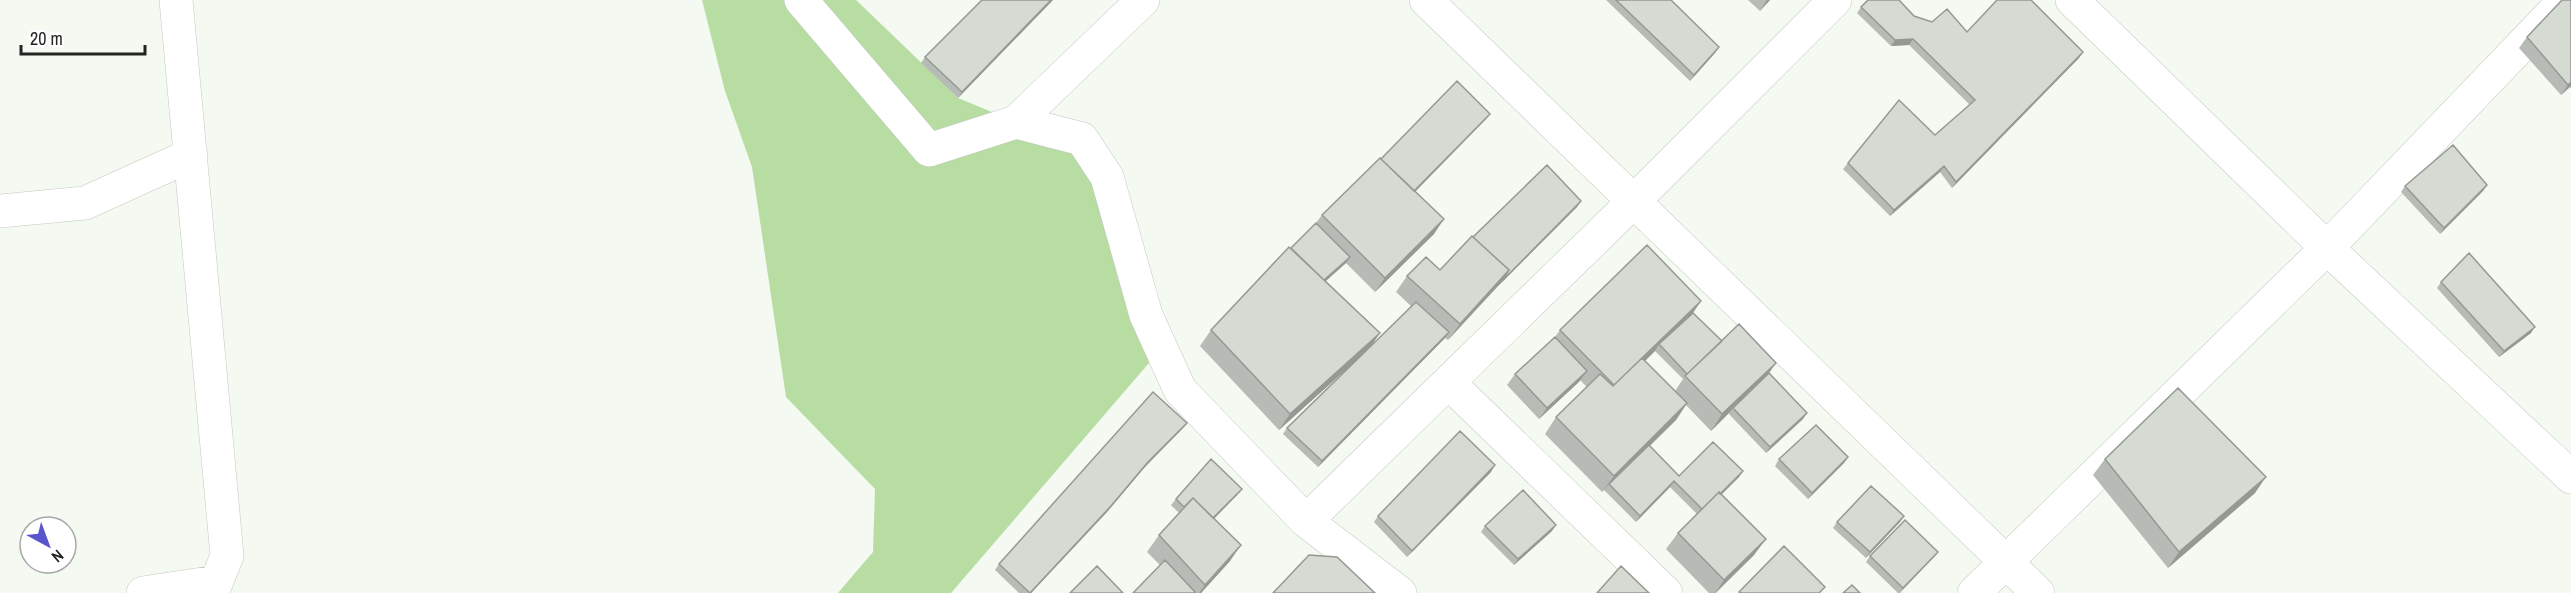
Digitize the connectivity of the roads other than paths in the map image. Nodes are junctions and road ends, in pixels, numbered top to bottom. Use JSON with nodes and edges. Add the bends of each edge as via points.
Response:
{"nodes":[{"id":1,"x":176,"y":0,"type":"edge"},
{"id":2,"x":801,"y":0,"type":"edge"},
{"id":3,"x":1143,"y":0,"type":"edge"},
{"id":4,"x":1426,"y":0,"type":"edge"},
{"id":5,"x":1835,"y":0,"type":"edge"},
{"id":6,"x":2072,"y":0,"type":"edge"},
{"id":7,"x":2565,"y":0,"type":"edge"},
{"id":8,"x":1016,"y":122,"type":"junction"},
{"id":9,"x":190,"y":154,"type":"junction"},
{"id":10,"x":1634,"y":201,"type":"junction"},
{"id":11,"x":0,"y":211,"type":"edge"},
{"id":12,"x":2327,"y":248,"type":"junction"},
{"id":13,"x":1449,"y":383,"type":"junction"},
{"id":14,"x":2571,"y":477,"type":"edge"},
{"id":15,"x":1306,"y":521,"type":"junction"},
{"id":16,"x":2005,"y":561,"type":"junction"},
{"id":17,"x":214,"y":587,"type":"edge"},
{"id":18,"x":143,"y":593,"type":"edge"},
{"id":19,"x":1400,"y":593,"type":"edge"},
{"id":20,"x":1666,"y":593,"type":"edge"},
{"id":21,"x":1974,"y":593,"type":"edge"},
{"id":22,"x":2038,"y":593,"type":"edge"}],
"edges":[{"from":1,"to":9,"type":"street"},
{"from":2,"to":8,"type":"street","via":[[929,150]]},
{"from":3,"to":8,"type":"street"},
{"from":4,"to":10,"type":"street"},
{"from":5,"to":10,"type":"street"},
{"from":6,"to":12,"type":"street"},
{"from":7,"to":12,"type":"street"},
{"from":8,"to":15,"type":"street","via":[[1082,139],[1107,177],[1146,315],[1180,390]]},
{"from":9,"to":11,"type":"street","via":[[85,203]]},
{"from":9,"to":17,"type":"street","via":[[227,556]]},
{"from":10,"to":13,"type":"street"},
{"from":10,"to":16,"type":"street"},
{"from":12,"to":14,"type":"street"},
{"from":12,"to":16,"type":"street"},
{"from":13,"to":15,"type":"street"},
{"from":13,"to":20,"type":"street"},
{"from":15,"to":19,"type":"street"},
{"from":16,"to":21,"type":"street"},
{"from":16,"to":22,"type":"street"},
{"from":17,"to":18,"type":"street"}]}
